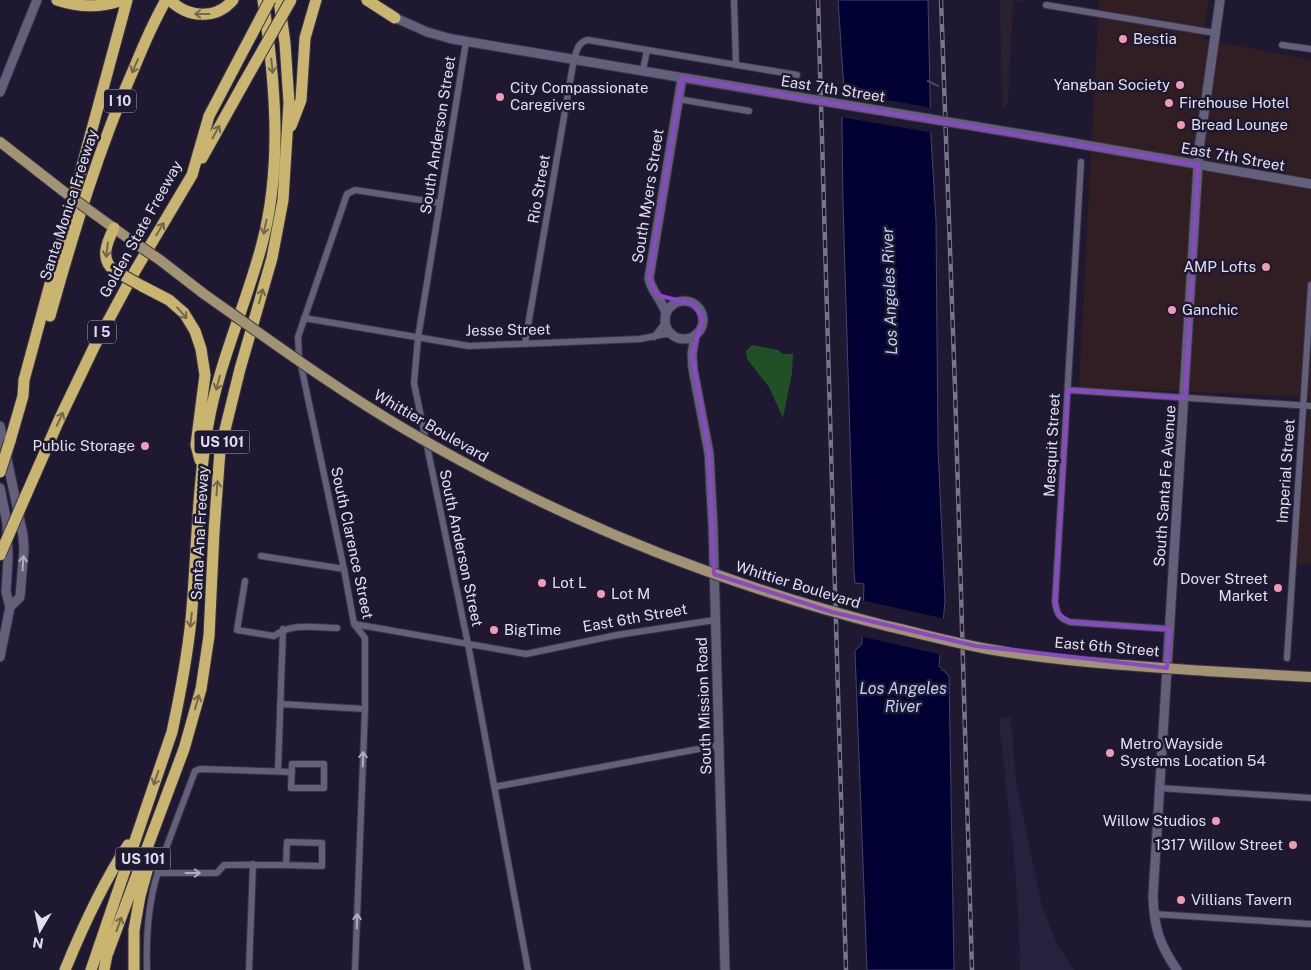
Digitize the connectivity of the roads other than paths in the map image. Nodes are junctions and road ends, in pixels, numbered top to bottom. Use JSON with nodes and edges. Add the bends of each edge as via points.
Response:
{"nodes":[{"id":1,"x":37,"y":0,"type":"edge"},
{"id":2,"x":57,"y":0,"type":"edge"},
{"id":3,"x":122,"y":0,"type":"edge"},
{"id":4,"x":127,"y":0,"type":"edge"},
{"id":5,"x":166,"y":0,"type":"edge"},
{"id":6,"x":170,"y":0,"type":"edge"},
{"id":7,"x":233,"y":0,"type":"edge"},
{"id":8,"x":263,"y":0,"type":"edge"},
{"id":9,"x":270,"y":0,"type":"edge"},
{"id":10,"x":279,"y":0,"type":"edge"},
{"id":11,"x":291,"y":0,"type":"edge"},
{"id":12,"x":316,"y":0,"type":"edge"},
{"id":13,"x":357,"y":0,"type":"edge"},
{"id":14,"x":368,"y":0,"type":"edge"},
{"id":15,"x":734,"y":0,"type":"edge"},
{"id":16,"x":1220,"y":0,"type":"edge"},
{"id":17,"x":1046,"y":5,"type":"dead end"},
{"id":18,"x":395,"y":18,"type":"junction"},
{"id":19,"x":1215,"y":33,"type":"junction"},
{"id":20,"x":466,"y":42,"type":"junction"},
{"id":21,"x":1282,"y":44,"type":"dead end"},
{"id":22,"x":1311,"y":49,"type":"edge"},
{"id":23,"x":647,"y":50,"type":"junction"},
{"id":24,"x":574,"y":59,"type":"junction"},
{"id":25,"x":736,"y":65,"type":"junction"},
{"id":26,"x":643,"y":70,"type":"junction"},
{"id":27,"x":797,"y":75,"type":"dead end"},
{"id":28,"x":682,"y":78,"type":"junction"},
{"id":29,"x":0,"y":92,"type":"edge"},
{"id":30,"x":678,"y":99,"type":"junction"},
{"id":31,"x":749,"y":111,"type":"dead end"},
{"id":32,"x":287,"y":140,"type":"junction"},
{"id":33,"x":0,"y":142,"type":"edge"},
{"id":34,"x":1081,"y":162,"type":"dead end"},
{"id":35,"x":1198,"y":165,"type":"junction"},
{"id":36,"x":192,"y":175,"type":"junction"},
{"id":37,"x":1311,"y":184,"type":"edge"},
{"id":38,"x":440,"y":204,"type":"junction"},
{"id":39,"x":114,"y":228,"type":"junction"},
{"id":40,"x":1311,"y":285,"type":"edge"},
{"id":41,"x":657,"y":295,"type":"junction"},
{"id":42,"x":677,"y":303,"type":"junction"},
{"id":43,"x":304,"y":318,"type":"junction"},
{"id":44,"x":666,"y":319,"type":"junction"},
{"id":45,"x":654,"y":336,"type":"junction"},
{"id":46,"x":695,"y":336,"type":"junction"},
{"id":47,"x":675,"y":337,"type":"junction"},
{"id":48,"x":418,"y":338,"type":"junction"},
{"id":49,"x":525,"y":343,"type":"junction"},
{"id":50,"x":692,"y":354,"type":"junction"},
{"id":51,"x":1068,"y":390,"type":"junction"},
{"id":52,"x":23,"y":396,"type":"junction"},
{"id":53,"x":1185,"y":398,"type":"junction"},
{"id":54,"x":1302,"y":405,"type":"junction"},
{"id":55,"x":1311,"y":406,"type":"edge"},
{"id":56,"x":0,"y":426,"type":"edge"},
{"id":57,"x":201,"y":467,"type":"junction"},
{"id":58,"x":0,"y":472,"type":"edge"},
{"id":59,"x":0,"y":488,"type":"edge"},
{"id":60,"x":0,"y":555,"type":"edge"},
{"id":61,"x":261,"y":556,"type":"dead end"},
{"id":62,"x":344,"y":569,"type":"junction"},
{"id":63,"x":245,"y":581,"type":"dead end"},
{"id":64,"x":10,"y":607,"type":"junction"},
{"id":65,"x":715,"y":620,"type":"junction"},
{"id":66,"x":354,"y":624,"type":"junction"},
{"id":67,"x":337,"y":628,"type":"dead end"},
{"id":68,"x":283,"y":630,"type":"junction"},
{"id":69,"x":903,"y":630,"type":"joint"},
{"id":70,"x":1169,"y":630,"type":"junction"},
{"id":71,"x":468,"y":644,"type":"junction"},
{"id":72,"x":0,"y":657,"type":"edge"},
{"id":73,"x":1286,"y":658,"type":"dead end"},
{"id":74,"x":1311,"y":677,"type":"edge"},
{"id":75,"x":280,"y":704,"type":"junction"},
{"id":76,"x":365,"y":709,"type":"junction"},
{"id":77,"x":720,"y":746,"type":"junction"},
{"id":78,"x":184,"y":749,"type":"junction"},
{"id":79,"x":278,"y":771,"type":"junction"},
{"id":80,"x":292,"y":772,"type":"junction"},
{"id":81,"x":494,"y":787,"type":"junction"},
{"id":82,"x":1159,"y":788,"type":"junction"},
{"id":83,"x":1311,"y":798,"type":"edge"},
{"id":84,"x":138,"y":831,"type":"junction"},
{"id":85,"x":253,"y":864,"type":"junction"},
{"id":86,"x":286,"y":865,"type":"junction"},
{"id":87,"x":158,"y":873,"type":"junction"},
{"id":88,"x":1154,"y":914,"type":"junction"},
{"id":89,"x":1311,"y":924,"type":"edge"},
{"id":90,"x":65,"y":970,"type":"edge"},
{"id":91,"x":91,"y":970,"type":"edge"},
{"id":92,"x":104,"y":970,"type":"edge"},
{"id":93,"x":134,"y":970,"type":"edge"},
{"id":94,"x":147,"y":970,"type":"edge"},
{"id":95,"x":249,"y":970,"type":"edge"},
{"id":96,"x":355,"y":970,"type":"edge"},
{"id":97,"x":528,"y":970,"type":"edge"},
{"id":98,"x":725,"y":970,"type":"edge"},
{"id":99,"x":1177,"y":970,"type":"edge"}],
"edges":[{"from":1,"to":29,"type":"street"},
{"from":2,"to":3,"type":"highway","via":[[93,6]]},
{"from":4,"to":52,"type":"highway","via":[[24,380]]},
{"from":5,"to":52,"type":"highway","name":"Santa Monica Freeway","number":"I 10","one_way":true,"via":[[110,124]]},
{"from":7,"to":6,"type":"highway","one_way":true,"via":[[215,13],[205,14],[188,12]]},
{"from":8,"to":57,"type":"highway","name":"Santa Ana Freeway","number":"US 101","one_way":true,"via":[[274,97],[272,191],[262,244],[217,383]]},
{"from":9,"to":36,"type":"highway","name":"Golden State Freeway","number":"I 5","bridge":true,"via":[[209,116]]},
{"from":10,"to":32,"type":"highway","name":"Santa Ana Freeway","number":"US 101","via":[[289,103]]},
{"from":36,"to":11,"type":"highway","one_way":true,"bridge":true},
{"from":12,"to":32,"type":"highway","via":[[305,38],[301,100]]},
{"from":13,"to":18,"type":"street","name":"East 7th Street"},
{"from":14,"to":18,"type":"highway"},
{"from":15,"to":25,"type":"street"},
{"from":16,"to":19,"type":"street","name":"South Santa Fe Avenue"},
{"from":17,"to":19,"type":"street"},
{"from":18,"to":20,"type":"street","name":"East 7th Street","via":[[427,32]]},
{"from":19,"to":35,"type":"street","name":"South Santa Fe Avenue"},
{"from":20,"to":24,"type":"street","name":"East 7th Street"},
{"from":20,"to":38,"type":"street","name":"South Anderson Street"},
{"from":21,"to":22,"type":"street"},
{"from":23,"to":24,"type":"street","name":"Rio Street","via":[[588,40],[579,44]]},
{"from":23,"to":25,"type":"street"},
{"from":23,"to":26,"type":"street"},
{"from":24,"to":26,"type":"street","name":"East 7th Street"},
{"from":24,"to":49,"type":"street","name":"Rio Street"},
{"from":25,"to":27,"type":"street"},
{"from":26,"to":28,"type":"street","name":"East 7th Street"},
{"from":28,"to":30,"type":"street","name":"South Myers Street"},
{"from":28,"to":35,"type":"street","name":"East 7th Street","bridge":true},
{"from":30,"to":31,"type":"street"},
{"from":30,"to":41,"type":"street","name":"South Myers Street","via":[[649,278]]},
{"from":78,"to":32,"type":"highway","name":"Santa Ana Freeway","number":"US 101","one_way":true,"via":[[201,689],[209,636],[220,450],[272,258],[283,200]]},
{"from":33,"to":39,"type":"main road","name":"Whittier Boulevard","bridge":true},
{"from":34,"to":51,"type":"street","name":"Mesquit Street"},
{"from":35,"to":37,"type":"street","name":"East 7th Street"},
{"from":35,"to":53,"type":"street","name":"South Santa Fe Avenue"},
{"from":60,"to":36,"type":"highway","name":"Golden State Freeway","number":"I 5","one_way":true,"bridge":true,"via":[[94,347]]},
{"from":38,"to":43,"type":"street","name":"South Clarence Street","via":[[355,190],[347,194]]},
{"from":38,"to":48,"type":"street","name":"South Anderson Street"},
{"from":39,"to":57,"type":"highway","one_way":true,"bridge":true,"via":[[107,243],[105,258],[108,265],[169,300],[184,313],[195,331],[205,365],[196,445]]},
{"from":39,"to":69,"type":"main road","name":"Whittier Boulevard","bridge":true,"via":[[317,374],[371,409],[494,479],[686,565],[800,603]]},
{"from":40,"to":54,"type":"street","name":"Imperial Street"},
{"from":41,"to":42,"type":"street"},
{"from":41,"to":44,"type":"street","name":"South Myers Street","via":[[665,309]]},
{"from":42,"to":44,"type":"street","via":[[670,307]]},
{"from":42,"to":46,"type":"street","via":[[693,304],[701,313],[702,325]]},
{"from":43,"to":48,"type":"street","name":"Jesse Street"},
{"from":43,"to":62,"type":"street","name":"South Clarence Street","via":[[298,337],[299,356]]},
{"from":44,"to":45,"type":"street"},
{"from":44,"to":47,"type":"street","via":[[668,330]]},
{"from":45,"to":47,"type":"street","name":"Jesse Street","via":[[665,334]]},
{"from":45,"to":49,"type":"street","name":"Jesse Street"},
{"from":46,"to":47,"type":"street"},
{"from":46,"to":50,"type":"street","name":"South Mission Road"},
{"from":47,"to":50,"type":"street"},
{"from":48,"to":49,"type":"street","name":"Jesse Street","via":[[469,346]]},
{"from":48,"to":71,"type":"street","name":"South Anderson Street","via":[[414,383]]},
{"from":50,"to":65,"type":"street","name":"South Mission Road","via":[[709,453]]},
{"from":51,"to":53,"type":"street"},
{"from":51,"to":70,"type":"street","name":"Mesquit Street","via":[[1055,602],[1058,614],[1062,620],[1070,622]]},
{"from":52,"to":58,"type":"highway","bridge":true},
{"from":53,"to":54,"type":"street"},
{"from":53,"to":70,"type":"street","name":"South Santa Fe Avenue"},
{"from":54,"to":55,"type":"street"},
{"from":54,"to":73,"type":"street","name":"Imperial Street"},
{"from":64,"to":56,"type":"street","one_way":true,"via":[[20,597],[24,549]]},
{"from":57,"to":84,"type":"highway","name":"Santa Ana Freeway","number":"US 101","one_way":true,"via":[[191,622],[181,691],[172,732]]},
{"from":59,"to":64,"type":"street","via":[[8,523],[6,592]]},
{"from":61,"to":62,"type":"street"},
{"from":62,"to":66,"type":"street","name":"South Clarence Street"},
{"from":63,"to":68,"type":"street","via":[[237,630],[274,636]]},
{"from":64,"to":72,"type":"street"},
{"from":65,"to":71,"type":"street","name":"East 6th Street","via":[[526,654]]},
{"from":65,"to":77,"type":"street","name":"South Mission Road"},
{"from":66,"to":71,"type":"street","name":"East 6th Street"},
{"from":66,"to":76,"type":"street","name":"South Clarence Street","via":[[365,638]]},
{"from":67,"to":68,"type":"street","via":[[293,627]]},
{"from":68,"to":75,"type":"street"},
{"from":69,"to":74,"type":"main road","name":"East 6th Street","bridge":true,"via":[[1034,656]]},
{"from":70,"to":82,"type":"street","name":"South Santa Fe Avenue"},
{"from":71,"to":81,"type":"street","name":"South Anderson Street"},
{"from":75,"to":76,"type":"street"},
{"from":75,"to":79,"type":"street"},
{"from":96,"to":76,"type":"street","name":"South Clarence Street","one_way":true},
{"from":77,"to":81,"type":"street"},
{"from":77,"to":98,"type":"street","name":"South Mission Road"},
{"from":92,"to":78,"type":"highway","name":"Santa Ana Freeway","number":"US 101","one_way":true},
{"from":78,"to":93,"type":"highway","via":[[140,896],[134,930]]},
{"from":79,"to":80,"type":"street"},
{"from":79,"to":87,"type":"street","via":[[195,771]]},
{"from":80,"to":80,"type":"street","via":[[291,788],[324,788],[324,764],[292,764]]},
{"from":81,"to":97,"type":"street","name":"South Anderson Street"},
{"from":82,"to":83,"type":"street"},
{"from":82,"to":88,"type":"street","name":"South Santa Fe Avenue"},
{"from":84,"to":90,"type":"highway","via":[[85,921]]},
{"from":84,"to":91,"type":"highway","name":"Santa Ana Freeway","number":"US 101"},
{"from":85,"to":86,"type":"street"},
{"from":87,"to":85,"type":"street","one_way":true,"via":[[217,873],[224,866]]},
{"from":85,"to":95,"type":"street"},
{"from":86,"to":86,"type":"street","via":[[286,842],[322,843],[322,866]]},
{"from":87,"to":94,"type":"street","via":[[146,941]]},
{"from":88,"to":89,"type":"street"},
{"from":88,"to":99,"type":"street","name":"South Santa Fe Avenue","via":[[1158,937]]}]}
